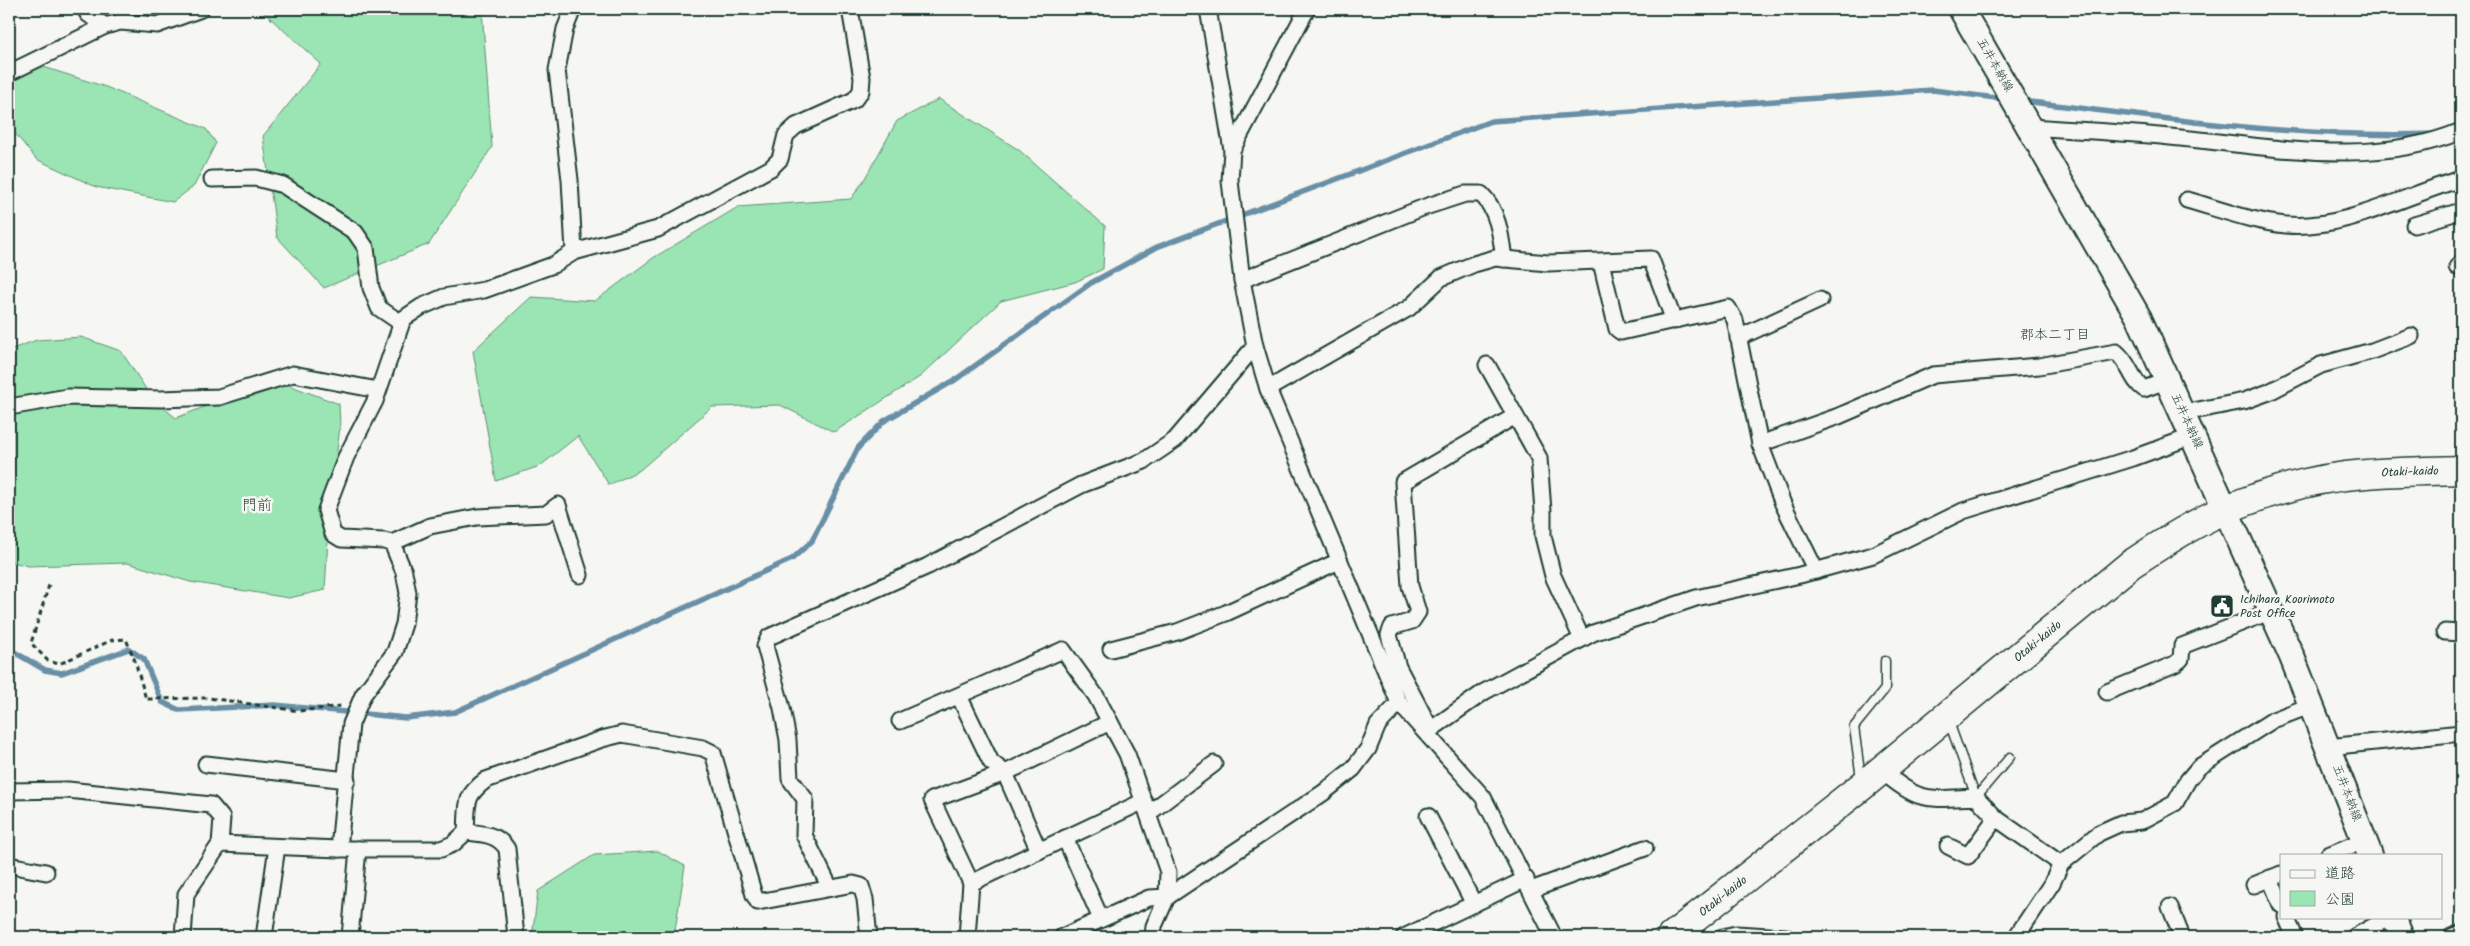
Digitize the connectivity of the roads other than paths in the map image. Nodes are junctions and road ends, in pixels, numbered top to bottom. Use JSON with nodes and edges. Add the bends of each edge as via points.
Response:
{"nodes":[{"id":1,"x":85,"y":9,"type":"edge"},
{"id":2,"x":200,"y":9,"type":"edge"},
{"id":3,"x":573,"y":9,"type":"edge"},
{"id":4,"x":850,"y":9,"type":"edge"},
{"id":5,"x":1208,"y":9,"type":"edge"},
{"id":6,"x":1306,"y":9,"type":"edge"},
{"id":7,"x":1961,"y":9,"type":"edge"},
{"id":8,"x":105,"y":26,"type":"junction"},
{"id":9,"x":9,"y":73,"type":"edge"},
{"id":10,"x":2031,"y":127,"type":"junction"},
{"id":11,"x":2461,"y":131,"type":"edge"},
{"id":12,"x":1232,"y":150,"type":"junction"},
{"id":13,"x":212,"y":179,"type":"dead end"},
{"id":14,"x":2461,"y":180,"type":"edge"},
{"id":15,"x":2187,"y":200,"type":"dead end"},
{"id":16,"x":2461,"y":212,"type":"edge"},
{"id":17,"x":2414,"y":225,"type":"dead end"},
{"id":18,"x":574,"y":252,"type":"junction"},
{"id":19,"x":1504,"y":259,"type":"junction"},
{"id":20,"x":1601,"y":262,"type":"junction"},
{"id":21,"x":1242,"y":280,"type":"junction"},
{"id":22,"x":1820,"y":300,"type":"dead end"},
{"id":23,"x":1674,"y":321,"type":"junction"},
{"id":24,"x":401,"y":323,"type":"junction"},
{"id":25,"x":2411,"y":336,"type":"dead end"},
{"id":26,"x":1738,"y":338,"type":"junction"},
{"id":27,"x":1255,"y":346,"type":"junction"},
{"id":28,"x":1487,"y":365,"type":"dead end"},
{"id":29,"x":2168,"y":380,"type":"junction"},
{"id":30,"x":1268,"y":389,"type":"junction"},
{"id":31,"x":378,"y":390,"type":"junction"},
{"id":32,"x":9,"y":407,"type":"edge"},
{"id":33,"x":2183,"y":414,"type":"junction"},
{"id":34,"x":1515,"y":416,"type":"junction"},
{"id":35,"x":2194,"y":436,"type":"junction"},
{"id":36,"x":1760,"y":444,"type":"junction"},
{"id":37,"x":2461,"y":470,"type":"edge"},
{"id":38,"x":2226,"y":509,"type":"junction"},
{"id":39,"x":392,"y":543,"type":"junction"},
{"id":40,"x":1339,"y":560,"type":"junction"},
{"id":41,"x":1816,"y":571,"type":"junction"},
{"id":42,"x":580,"y":575,"type":"dead end"},
{"id":43,"x":2272,"y":612,"type":"junction"},
{"id":44,"x":2445,"y":632,"type":"dead end"},
{"id":45,"x":2461,"y":633,"type":"edge"},
{"id":46,"x":1582,"y":639,"type":"junction"},
{"id":47,"x":1111,"y":649,"type":"dead end"},
{"id":48,"x":1885,"y":661,"type":"dead end"},
{"id":49,"x":2107,"y":692,"type":"dead end"},
{"id":50,"x":959,"y":696,"type":"junction"},
{"id":51,"x":1398,"y":703,"type":"junction"},
{"id":52,"x":2312,"y":705,"type":"junction"},
{"id":53,"x":1946,"y":716,"type":"junction"},
{"id":54,"x":900,"y":721,"type":"dead end"},
{"id":55,"x":1110,"y":722,"type":"junction"},
{"id":56,"x":1428,"y":731,"type":"junction"},
{"id":57,"x":2461,"y":734,"type":"edge"},
{"id":58,"x":2328,"y":747,"type":"junction"},
{"id":59,"x":2010,"y":757,"type":"dead end"},
{"id":60,"x":206,"y":764,"type":"dead end"},
{"id":61,"x":1214,"y":764,"type":"dead end"},
{"id":62,"x":1005,"y":773,"type":"junction"},
{"id":63,"x":1871,"y":778,"type":"junction"},
{"id":64,"x":347,"y":780,"type":"junction"},
{"id":65,"x":9,"y":791,"type":"edge"},
{"id":66,"x":1976,"y":797,"type":"junction"},
{"id":67,"x":1146,"y":807,"type":"junction"},
{"id":68,"x":1428,"y":816,"type":"dead end"},
{"id":69,"x":1996,"y":818,"type":"junction"},
{"id":70,"x":466,"y":832,"type":"junction"},
{"id":71,"x":1065,"y":838,"type":"junction"},
{"id":72,"x":220,"y":844,"type":"junction"},
{"id":73,"x":277,"y":846,"type":"junction"},
{"id":74,"x":1948,"y":846,"type":"dead end"},
{"id":75,"x":2367,"y":847,"type":"edge"},
{"id":76,"x":1645,"y":848,"type":"dead end"},
{"id":77,"x":339,"y":849,"type":"junction"},
{"id":78,"x":358,"y":849,"type":"junction"},
{"id":79,"x":1039,"y":851,"type":"junction"},
{"id":80,"x":2333,"y":854,"type":"edge"},
{"id":81,"x":2061,"y":864,"type":"junction"},
{"id":82,"x":9,"y":865,"type":"edge"},
{"id":83,"x":46,"y":872,"type":"dead end"},
{"id":84,"x":2276,"y":876,"type":"edge"},
{"id":85,"x":971,"y":883,"type":"junction"},
{"id":86,"x":1528,"y":884,"type":"junction"},
{"id":87,"x":2254,"y":884,"type":"dead end"},
{"id":88,"x":830,"y":888,"type":"junction"},
{"id":89,"x":1167,"y":897,"type":"junction"},
{"id":90,"x":2280,"y":899,"type":"edge"},
{"id":91,"x":1474,"y":904,"type":"junction"},
{"id":92,"x":2170,"y":907,"type":"dead end"},
{"id":93,"x":2286,"y":918,"type":"edge"},
{"id":94,"x":2390,"y":918,"type":"edge"},
{"id":95,"x":2392,"y":918,"type":"edge"},
{"id":96,"x":1101,"y":919,"type":"junction"},
{"id":97,"x":2461,"y":933,"type":"edge"},
{"id":98,"x":183,"y":937,"type":"edge"},
{"id":99,"x":264,"y":937,"type":"edge"},
{"id":100,"x":350,"y":937,"type":"edge"},
{"id":101,"x":516,"y":937,"type":"edge"},
{"id":102,"x":869,"y":937,"type":"edge"},
{"id":103,"x":967,"y":937,"type":"edge"},
{"id":104,"x":1062,"y":937,"type":"edge"},
{"id":105,"x":1153,"y":937,"type":"edge"},
{"id":106,"x":1404,"y":937,"type":"edge"},
{"id":107,"x":1554,"y":937,"type":"edge"},
{"id":108,"x":1671,"y":937,"type":"edge"},
{"id":109,"x":1723,"y":937,"type":"edge"},
{"id":110,"x":1786,"y":937,"type":"edge"},
{"id":111,"x":2016,"y":937,"type":"edge"},
{"id":112,"x":2182,"y":937,"type":"edge"},
{"id":113,"x":2295,"y":937,"type":"edge"},
{"id":114,"x":2354,"y":937,"type":"edge"},
{"id":115,"x":2402,"y":937,"type":"edge"},
{"id":116,"x":2452,"y":937,"type":"edge"}],
"edges":[{"from":1,"to":8,"type":"street"},
{"from":2,"to":8,"type":"street","via":[[157,25],[120,22]]},
{"from":3,"to":18,"type":"street","via":[[564,29],[557,70],[570,180]]},
{"from":4,"to":18,"type":"street","via":[[862,78],[861,91],[854,100],[796,126],[786,135],[780,159],[771,168],[706,204],[658,229]]},
{"from":5,"to":12,"type":"street"},
{"from":6,"to":12,"type":"street"},
{"from":7,"to":10,"type":"main road","name":"五井本納線"},
{"from":8,"to":9,"type":"street"},
{"from":10,"to":11,"type":"street","via":[[2354,153],[2418,146]]},
{"from":10,"to":29,"type":"main road","name":"五井本納線","via":[[2139,318]]},
{"from":12,"to":21,"type":"street","via":[[1230,181]]},
{"from":13,"to":24,"type":"street","via":[[256,178],[283,186],[355,232],[366,248],[370,288],[379,308]]},
{"from":14,"to":15,"type":"street","via":[[2346,220],[2312,225],[2285,225]]},
{"from":16,"to":17,"type":"street"},
{"from":18,"to":24,"type":"street","via":[[553,265],[484,290],[444,297],[421,307]]},
{"from":19,"to":20,"type":"street","via":[[1548,263]]},
{"from":19,"to":21,"type":"street","via":[[1496,217],[1488,201],[1481,194],[1465,194]]},
{"from":19,"to":30,"type":"street","via":[[1474,264],[1442,278],[1410,308]]},
{"from":20,"to":23,"type":"street","via":[[1651,259]]},
{"from":20,"to":23,"type":"street","via":[[1620,332]]},
{"from":21,"to":27,"type":"street"},
{"from":22,"to":26,"type":"street"},
{"from":23,"to":26,"type":"street","via":[[1728,308]]},
{"from":24,"to":31,"type":"street"},
{"from":25,"to":33,"type":"street","via":[[2321,365],[2244,401]]},
{"from":26,"to":36,"type":"street"},
{"from":27,"to":30,"type":"street"},
{"from":27,"to":88,"type":"street","via":[[1175,440],[1144,461],[1081,485],[928,566],[769,637],[764,646],[782,708],[790,779],[805,799],[804,835]]},
{"from":28,"to":34,"type":"street"},
{"from":29,"to":33,"type":"main road","name":"五井本納線"},
{"from":29,"to":36,"type":"street","via":[[2144,389],[2138,385],[2126,359],[2116,352],[2039,366],[1933,375],[1839,416]]},
{"from":30,"to":40,"type":"street"},
{"from":31,"to":32,"type":"street","via":[[293,374],[219,397],[68,397]]},
{"from":31,"to":39,"type":"street","via":[[346,457],[326,510],[333,534],[341,540],[384,540]]},
{"from":33,"to":35,"type":"main road","name":"五井本納線"},
{"from":34,"to":46,"type":"street","via":[[1539,458],[1543,536],[1553,576]]},
{"from":34,"to":56,"type":"street","via":[[1403,482],[1410,586],[1418,612],[1412,621],[1392,627],[1389,635],[1398,667]]},
{"from":35,"to":38,"type":"main road","name":"五井本納線"},
{"from":35,"to":41,"type":"street","via":[[1963,511],[1873,555]]},
{"from":36,"to":41,"type":"street","via":[[1783,504]]},
{"from":37,"to":38,"type":"highway","name":"Otaki-kaido","via":[[2328,479]]},
{"from":38,"to":43,"type":"main road","name":"五井本納線"},
{"from":38,"to":53,"type":"highway","name":"Otaki-kaido","via":[[2131,564]]},
{"from":39,"to":42,"type":"street","via":[[430,526],[477,517],[546,514],[558,505]]},
{"from":39,"to":64,"type":"street","via":[[404,572],[408,593],[404,624],[395,652],[362,695],[351,724]]},
{"from":40,"to":47,"type":"street","via":[[1226,613],[1177,632]]},
{"from":40,"to":51,"type":"street"},
{"from":41,"to":46,"type":"street","via":[[1696,598]]},
{"from":43,"to":49,"type":"street","via":[[2182,646],[2181,659],[2175,664]]},
{"from":43,"to":52,"type":"main road","name":"五井本納線"},
{"from":44,"to":45,"type":"street"},
{"from":46,"to":56,"type":"street","via":[[1484,692]]},
{"from":48,"to":63,"type":"lane","via":[[1885,689],[1854,728]]},
{"from":50,"to":54,"type":"street"},
{"from":50,"to":55,"type":"street","via":[[1063,650]]},
{"from":50,"to":62,"type":"street","via":[[991,762]]},
{"from":51,"to":56,"type":"street"},
{"from":51,"to":89,"type":"street","via":[[1378,726],[1354,770]]},
{"from":52,"to":58,"type":"main road","name":"五井本納線"},
{"from":52,"to":81,"type":"street","via":[[2272,720],[2199,766],[2175,803],[2142,821],[2121,823],[2099,833]]},
{"from":53,"to":63,"type":"highway","name":"Otaki-kaido"},
{"from":53,"to":66,"type":"lane"},
{"from":55,"to":62,"type":"street"},
{"from":55,"to":67,"type":"street","via":[[1127,754]]},
{"from":56,"to":86,"type":"street","via":[[1483,797]]},
{"from":57,"to":58,"type":"street"},
{"from":58,"to":75,"type":"main road","name":"五井本納線"},
{"from":59,"to":66,"type":"lane"},
{"from":60,"to":64,"type":"street"},
{"from":61,"to":67,"type":"street"},
{"from":62,"to":79,"type":"street"},
{"from":62,"to":85,"type":"street","via":[[932,800]]},
{"from":63,"to":66,"type":"street","via":[[1926,799]]},
{"from":63,"to":108,"type":"highway","name":"Otaki-kaido"},
{"from":64,"to":77,"type":"street"},
{"from":65,"to":72,"type":"street","via":[[68,790],[211,806],[222,818]]},
{"from":66,"to":69,"type":"street"},
{"from":67,"to":71,"type":"street"},
{"from":67,"to":89,"type":"street","via":[[1168,872]]},
{"from":68,"to":91,"type":"street"},
{"from":69,"to":74,"type":"street","via":[[1968,856]]},
{"from":69,"to":81,"type":"street"},
{"from":70,"to":78,"type":"street","via":[[453,844],[441,849]]},
{"from":70,"to":88,"type":"street","via":[[468,800],[473,790],[486,780],[602,738],[622,734],[703,748],[713,753],[758,902]]},
{"from":70,"to":101,"type":"street","via":[[494,836],[507,849]]},
{"from":71,"to":79,"type":"street"},
{"from":71,"to":96,"type":"street"},
{"from":72,"to":73,"type":"street"},
{"from":72,"to":98,"type":"street","via":[[186,894]]},
{"from":73,"to":77,"type":"street"},
{"from":73,"to":99,"type":"street"},
{"from":75,"to":80,"type":"street"},
{"from":76,"to":86,"type":"street"},
{"from":77,"to":78,"type":"street"},
{"from":78,"to":100,"type":"street"},
{"from":79,"to":85,"type":"street"},
{"from":81,"to":111,"type":"street"},
{"from":82,"to":83,"type":"street"},
{"from":84,"to":87,"type":"street"},
{"from":84,"to":90,"type":"street"},
{"from":85,"to":103,"type":"street"},
{"from":86,"to":91,"type":"street"},
{"from":86,"to":107,"type":"street"},
{"from":88,"to":102,"type":"street","via":[[853,884],[861,886]]},
{"from":89,"to":96,"type":"street","via":[[1149,898]]},
{"from":89,"to":105,"type":"street","via":[[1154,926]]},
{"from":91,"to":106,"type":"street"},
{"from":92,"to":112,"type":"street"},
{"from":93,"to":113,"type":"street"},
{"from":94,"to":114,"type":"street"},
{"from":95,"to":115,"type":"main road"},
{"from":96,"to":104,"type":"street"},
{"from":97,"to":116,"type":"street"},
{"from":109,"to":110,"type":"street","via":[[1736,934]]}]}
